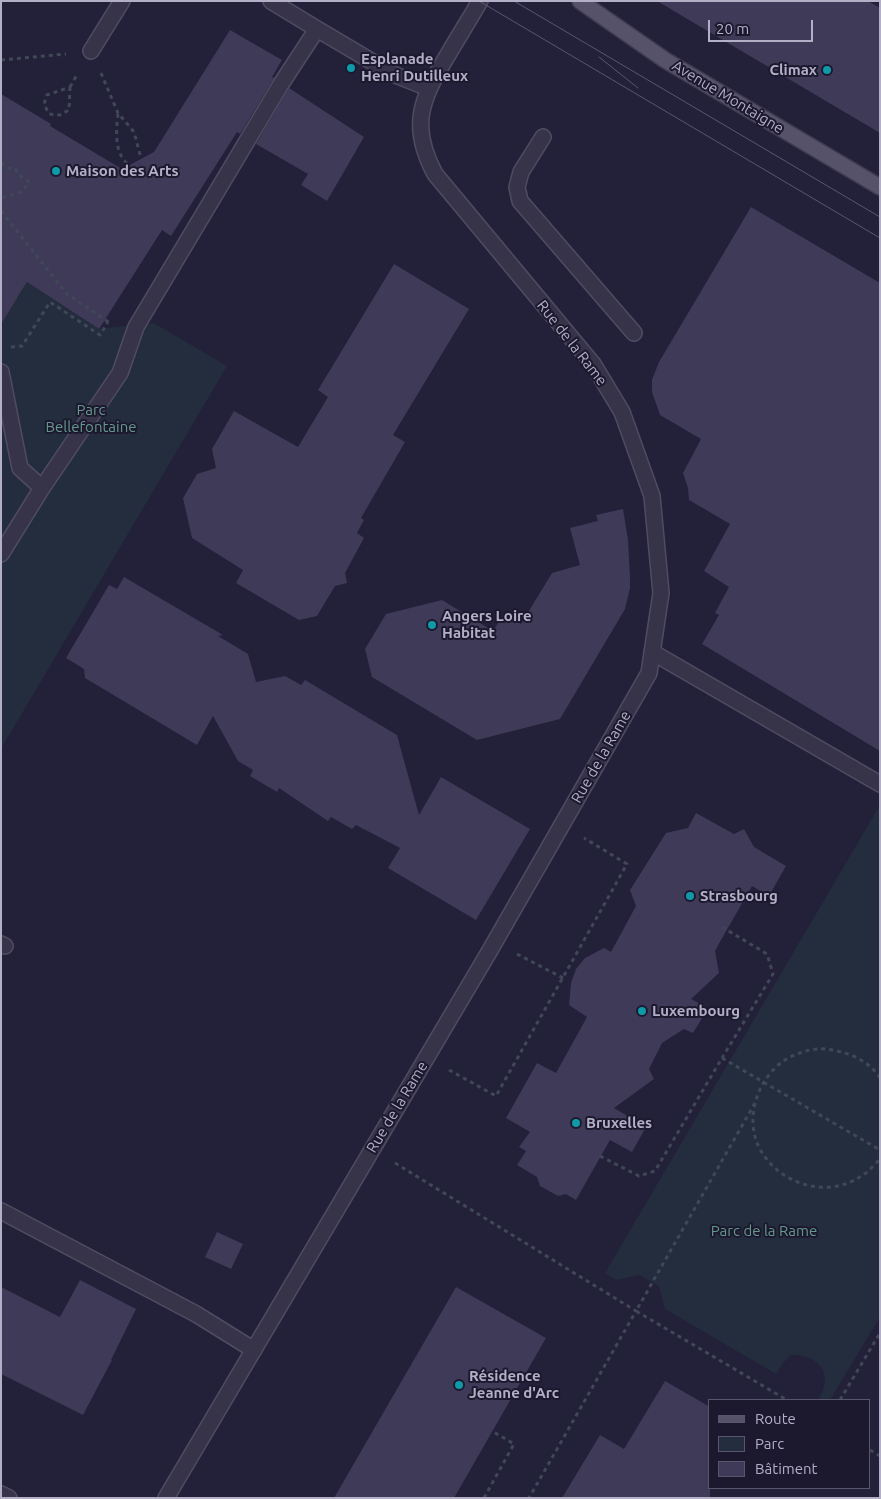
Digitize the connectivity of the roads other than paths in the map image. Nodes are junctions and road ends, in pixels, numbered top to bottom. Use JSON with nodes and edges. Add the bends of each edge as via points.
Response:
{"nodes":[{"id":1,"x":122,"y":1,"type":"edge"},
{"id":2,"x":271,"y":1,"type":"edge"},
{"id":3,"x":480,"y":1,"type":"edge"},
{"id":4,"x":580,"y":1,"type":"edge"},
{"id":5,"x":317,"y":29,"type":"junction"},
{"id":6,"x":91,"y":51,"type":"road end"},
{"id":7,"x":428,"y":88,"type":"junction"},
{"id":8,"x":543,"y":137,"type":"dead end"},
{"id":9,"x":880,"y":187,"type":"edge"},
{"id":10,"x":634,"y":333,"type":"dead end"},
{"id":11,"x":1,"y":372,"type":"edge"},
{"id":12,"x":42,"y":488,"type":"junction"},
{"id":13,"x":1,"y":554,"type":"edge"},
{"id":14,"x":652,"y":652,"type":"junction"},
{"id":15,"x":880,"y":784,"type":"edge"},
{"id":16,"x":1,"y":1212,"type":"edge"},
{"id":17,"x":254,"y":1350,"type":"junction"},
{"id":18,"x":1,"y":1494,"type":"edge"},
{"id":19,"x":9,"y":1498,"type":"edge"},
{"id":20,"x":166,"y":1498,"type":"edge"}],
"edges":[{"from":1,"to":6,"type":"street"},
{"from":2,"to":5,"type":"street"},
{"from":3,"to":7,"type":"street","name":"Rue de la Rame"},
{"from":4,"to":9,"type":"main road","name":"Avenue Montaigne","via":[[665,60]]},
{"from":5,"to":7,"type":"street","via":[[393,74]]},
{"from":5,"to":12,"type":"street","via":[[136,327],[120,372]]},
{"from":7,"to":14,"type":"street","name":"Rue de la Rame","via":[[420,123],[427,158],[435,174],[593,364],[622,412],[652,496],[661,593]]},
{"from":8,"to":10,"type":"street","via":[[521,172],[517,187],[520,201]]},
{"from":11,"to":12,"type":"street","via":[[20,468]]},
{"from":12,"to":13,"type":"street"},
{"from":14,"to":15,"type":"street"},
{"from":14,"to":17,"type":"street","name":"Rue de la Rame","via":[[649,673]]},
{"from":16,"to":17,"type":"street","via":[[196,1314]]},
{"from":17,"to":20,"type":"street","name":"Rue de la Rame"},
{"from":18,"to":19,"type":"street"}]}
